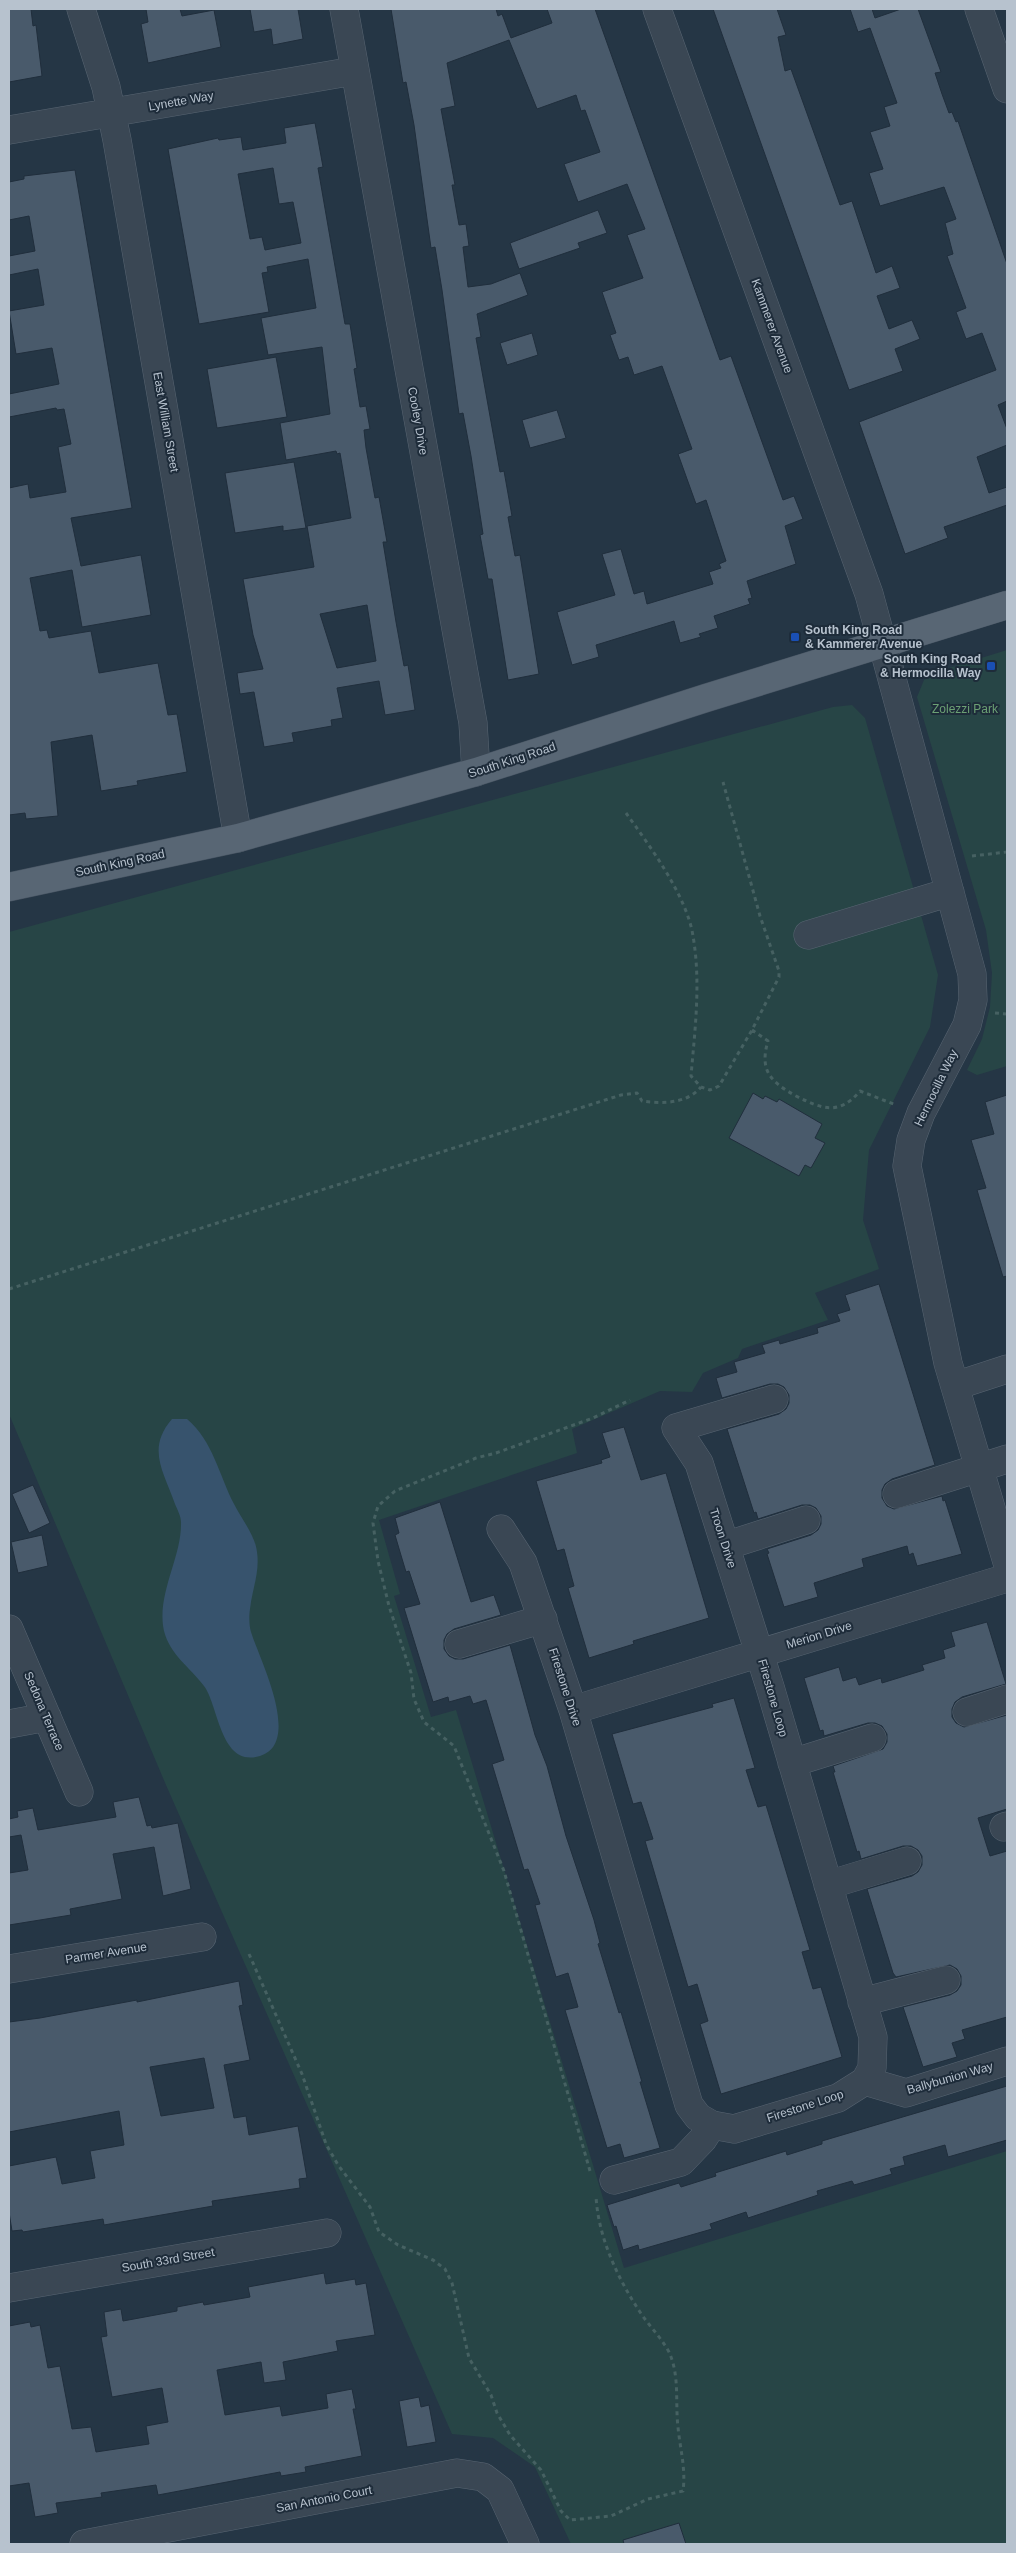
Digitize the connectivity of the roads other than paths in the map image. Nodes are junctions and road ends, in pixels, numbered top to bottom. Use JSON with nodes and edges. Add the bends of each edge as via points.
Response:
{"nodes":[{"id":1,"x":81,"y":9,"type":"edge"},
{"id":2,"x":344,"y":9,"type":"edge"},
{"id":3,"x":658,"y":9,"type":"edge"},
{"id":4,"x":979,"y":9,"type":"edge"},
{"id":5,"x":354,"y":71,"type":"junction"},
{"id":6,"x":1007,"y":89,"type":"edge"},
{"id":7,"x":111,"y":112,"type":"junction"},
{"id":8,"x":9,"y":130,"type":"edge"},
{"id":9,"x":1007,"y":605,"type":"edge"},
{"id":10,"x":884,"y":645,"type":"junction"},
{"id":11,"x":476,"y":772,"type":"junction"},
{"id":12,"x":238,"y":838,"type":"junction"},
{"id":13,"x":9,"y":886,"type":"edge"},
{"id":14,"x":950,"y":892,"type":"junction"},
{"id":15,"x":808,"y":935,"type":"dead end"},
{"id":16,"x":1007,"y":1369,"type":"edge"},
{"id":17,"x":955,"y":1386,"type":"junction"},
{"id":18,"x":774,"y":1399,"type":"dead end"},
{"id":19,"x":1007,"y":1459,"type":"edge"},
{"id":20,"x":979,"y":1468,"type":"junction"},
{"id":21,"x":897,"y":1494,"type":"dead end"},
{"id":22,"x":806,"y":1520,"type":"dead end"},
{"id":23,"x":501,"y":1529,"type":"dead end"},
{"id":24,"x":726,"y":1546,"type":"junction"},
{"id":25,"x":1007,"y":1562,"type":"edge"},
{"id":26,"x":1007,"y":1578,"type":"edge"},
{"id":27,"x":543,"y":1619,"type":"junction"},
{"id":28,"x":9,"y":1630,"type":"edge"},
{"id":29,"x":459,"y":1644,"type":"dead end"},
{"id":30,"x":760,"y":1653,"type":"junction"},
{"id":31,"x":1007,"y":1699,"type":"edge"},
{"id":32,"x":573,"y":1710,"type":"junction"},
{"id":33,"x":967,"y":1712,"type":"dead end"},
{"id":34,"x":47,"y":1717,"type":"junction"},
{"id":35,"x":9,"y":1724,"type":"edge"},
{"id":36,"x":872,"y":1738,"type":"dead end"},
{"id":37,"x":792,"y":1763,"type":"junction"},
{"id":38,"x":79,"y":1792,"type":"dead end"},
{"id":39,"x":907,"y":1861,"type":"dead end"},
{"id":40,"x":828,"y":1885,"type":"junction"},
{"id":41,"x":202,"y":1937,"type":"dead end"},
{"id":42,"x":9,"y":1969,"type":"edge"},
{"id":43,"x":946,"y":1980,"type":"dead end"},
{"id":44,"x":862,"y":2002,"type":"junction"},
{"id":45,"x":1007,"y":2061,"type":"edge"},
{"id":46,"x":864,"y":2081,"type":"junction"},
{"id":47,"x":712,"y":2125,"type":"junction"},
{"id":48,"x":601,"y":2183,"type":"road end"},
{"id":49,"x":327,"y":2233,"type":"dead end"},
{"id":50,"x":9,"y":2288,"type":"edge"},
{"id":51,"x":84,"y":2544,"type":"edge"},
{"id":52,"x":525,"y":2544,"type":"edge"}],
"edges":[{"from":1,"to":7,"type":"street","name":"East William Street"},
{"from":2,"to":5,"type":"street","name":"Cooley Drive"},
{"from":3,"to":10,"type":"street","name":"Kammerer Avenue","via":[[869,594]]},
{"from":4,"to":6,"type":"street"},
{"from":5,"to":7,"type":"street","name":"Lynette Way"},
{"from":5,"to":11,"type":"street","name":"Cooley Drive","via":[[473,723]]},
{"from":7,"to":8,"type":"street","name":"Lynette Way"},
{"from":7,"to":12,"type":"street","name":"East William Street"},
{"from":9,"to":10,"type":"main road","name":"South King Road"},
{"from":10,"to":11,"type":"main road","name":"South King Road"},
{"from":10,"to":14,"type":"street","name":"Hermocilla Way"},
{"from":11,"to":12,"type":"main road","name":"South King Road"},
{"from":12,"to":13,"type":"main road","name":"South King Road"},
{"from":14,"to":15,"type":"street"},
{"from":14,"to":17,"type":"street","name":"Hermocilla Way","via":[[972,974],[973,1000],[967,1025],[921,1113],[911,1140],[907,1166]]},
{"from":16,"to":17,"type":"street"},
{"from":17,"to":20,"type":"street","name":"Hermocilla Way"},
{"from":18,"to":24,"type":"street","name":"Troon Drive","via":[[676,1428],[699,1463]]},
{"from":19,"to":20,"type":"street"},
{"from":20,"to":21,"type":"street"},
{"from":20,"to":25,"type":"street","name":"Hermocilla Way"},
{"from":22,"to":24,"type":"street"},
{"from":23,"to":27,"type":"street","name":"Firestone Drive","via":[[523,1563]]},
{"from":24,"to":30,"type":"street","name":"Troon Drive"},
{"from":26,"to":30,"type":"street","name":"Merion Drive"},
{"from":27,"to":29,"type":"street"},
{"from":27,"to":32,"type":"street","name":"Firestone Drive"},
{"from":28,"to":34,"type":"street","name":"Sedona Terrace"},
{"from":30,"to":32,"type":"street","name":"Merion Drive"},
{"from":30,"to":37,"type":"street","name":"Firestone Loop"},
{"from":31,"to":33,"type":"street"},
{"from":32,"to":47,"type":"street","name":"Firestone Drive","via":[[689,2105],[698,2117]]},
{"from":34,"to":35,"type":"street"},
{"from":34,"to":38,"type":"street","name":"Sedona Terrace"},
{"from":36,"to":37,"type":"street"},
{"from":37,"to":40,"type":"street","name":"Firestone Loop"},
{"from":39,"to":40,"type":"street"},
{"from":40,"to":44,"type":"street","name":"Firestone Loop"},
{"from":41,"to":42,"type":"street","name":"Parmer Avenue"},
{"from":43,"to":44,"type":"street"},
{"from":44,"to":46,"type":"street","name":"Firestone Loop","via":[[873,2053],[872,2068]]},
{"from":45,"to":46,"type":"street","name":"Ballybunion Way","via":[[906,2093]]},
{"from":46,"to":47,"type":"street","name":"Firestone Loop","via":[[838,2098],[734,2128]]},
{"from":47,"to":48,"type":"street","via":[[681,2162]]},
{"from":49,"to":50,"type":"street","name":"South 33rd Street"},
{"from":51,"to":52,"type":"street","name":"San Antonio Court","via":[[457,2473],[483,2476],[500,2490]]}]}
